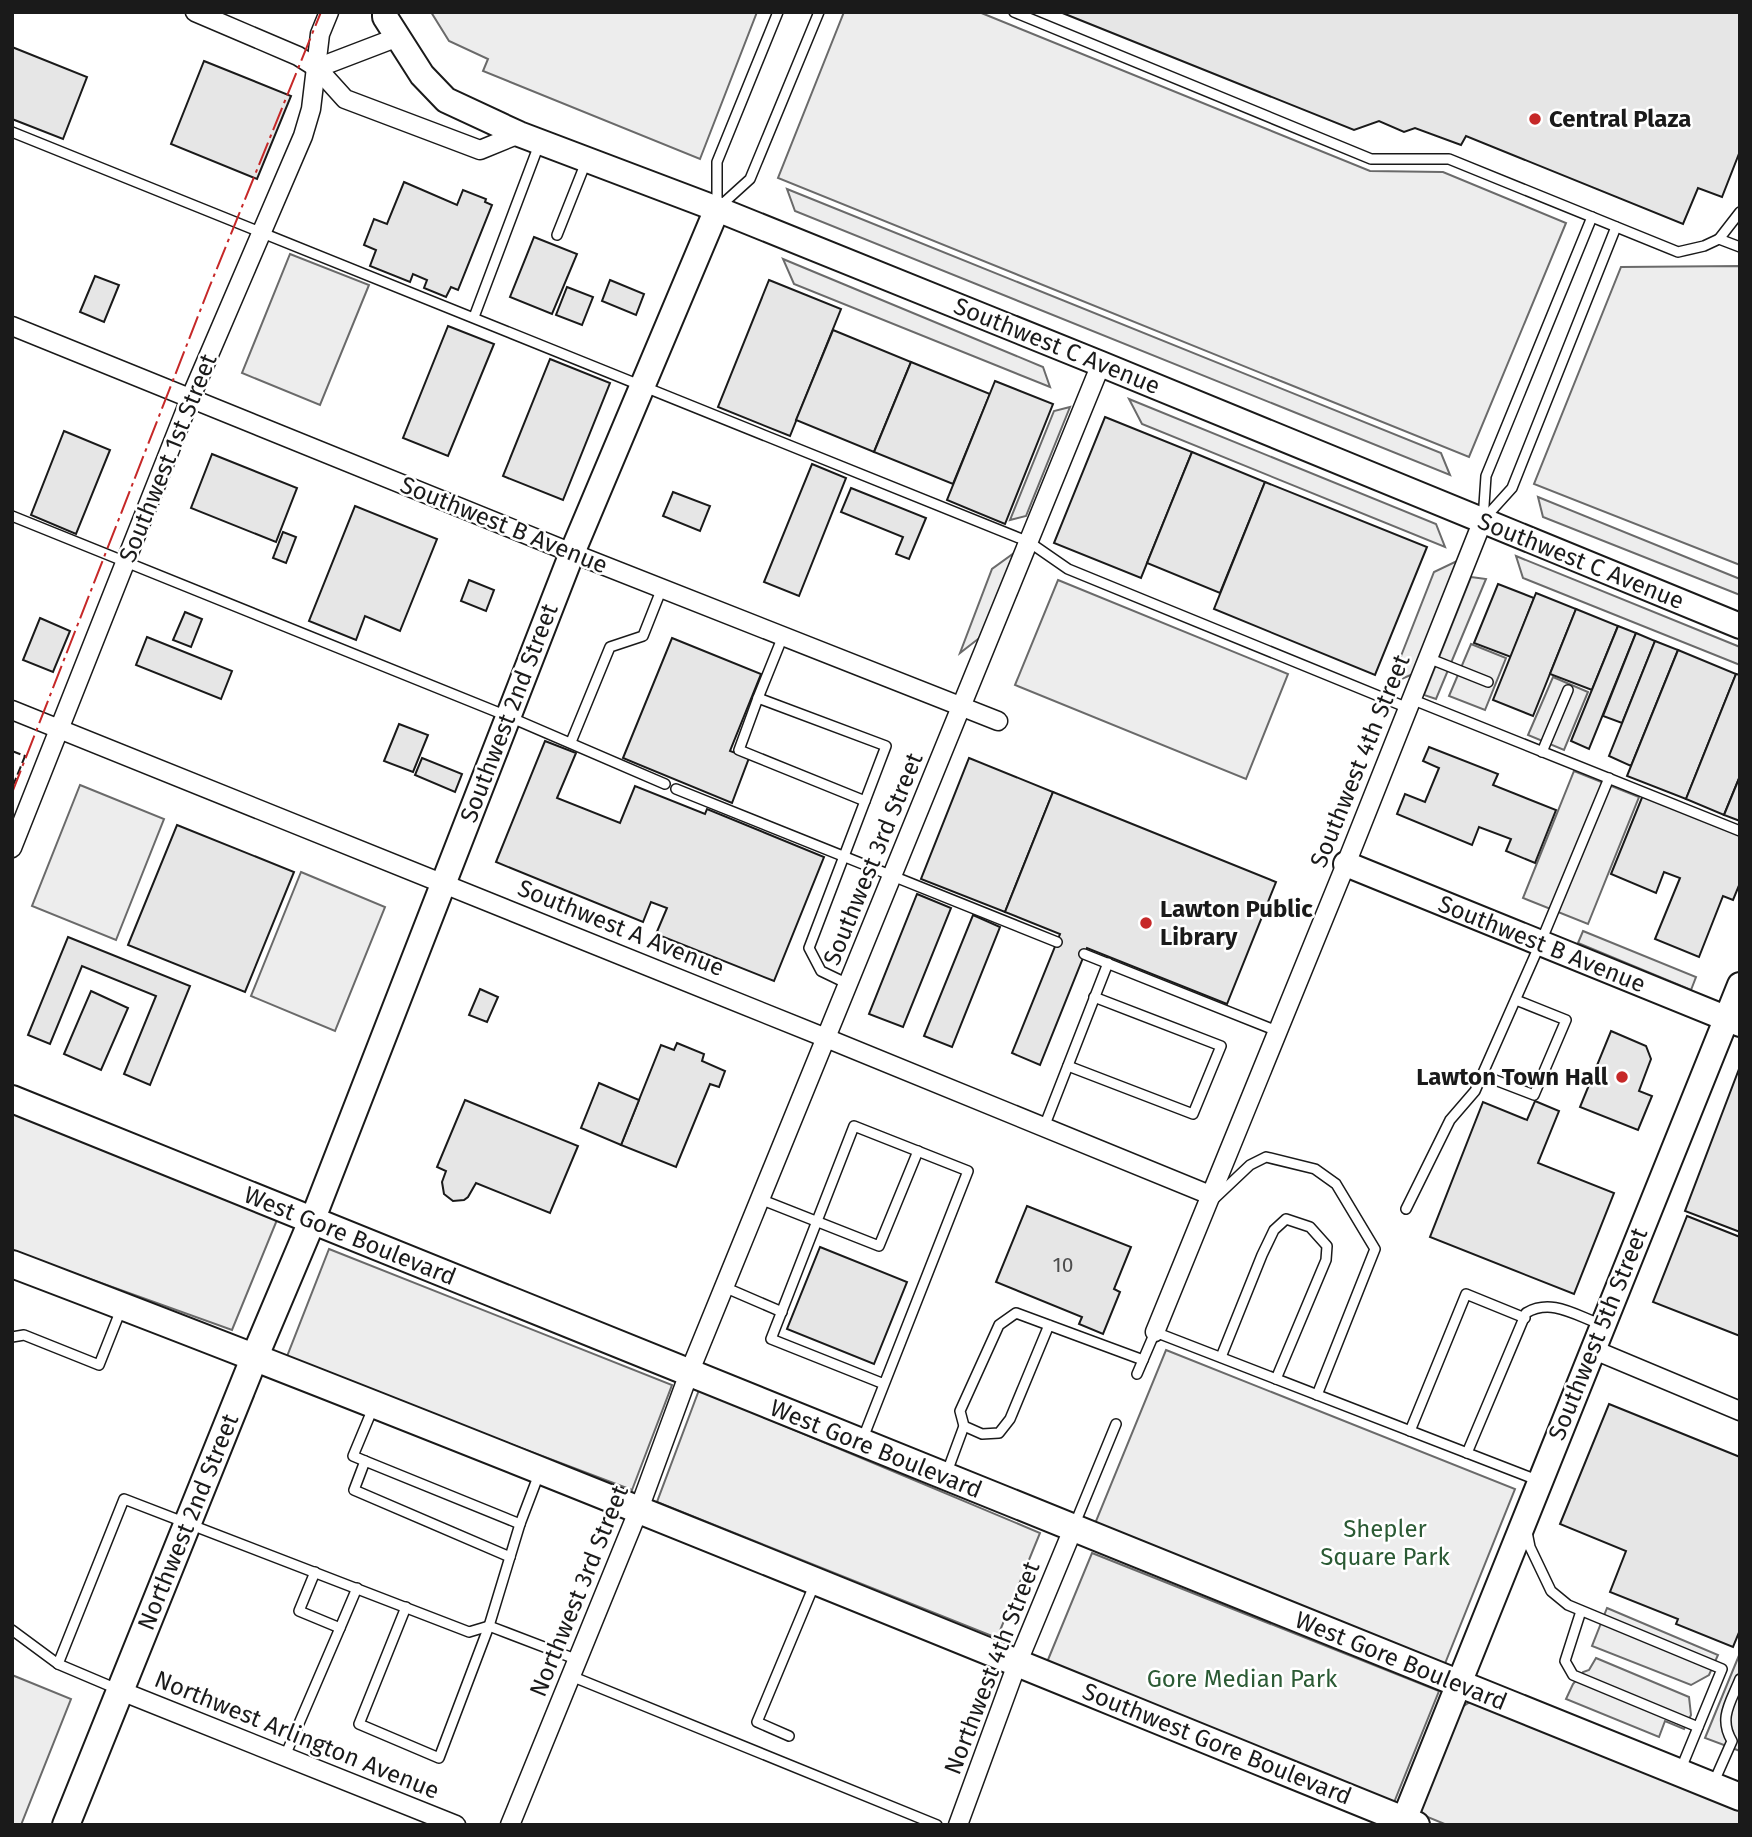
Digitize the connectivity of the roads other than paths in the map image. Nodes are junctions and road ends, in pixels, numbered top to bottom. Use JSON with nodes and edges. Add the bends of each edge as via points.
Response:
{"nodes":[{"id":1,"x":195,"y":12,"type":"edge"},
{"id":2,"x":329,"y":12,"type":"edge"},
{"id":3,"x":385,"y":12,"type":"edge"},
{"id":4,"x":778,"y":12,"type":"edge"},
{"id":5,"x":819,"y":12,"type":"edge"},
{"id":6,"x":1014,"y":12,"type":"edge"},
{"id":7,"x":398,"y":37,"type":"junction"},
{"id":8,"x":317,"y":68,"type":"junction"},
{"id":9,"x":12,"y":132,"type":"edge"},
{"id":10,"x":530,"y":138,"type":"junction"},
{"id":11,"x":587,"y":159,"type":"junction"},
{"id":12,"x":717,"y":209,"type":"junction"},
{"id":13,"x":1740,"y":212,"type":"edge"},
{"id":14,"x":1592,"y":217,"type":"junction"},
{"id":15,"x":1616,"y":227,"type":"junction"},
{"id":16,"x":261,"y":232,"type":"junction"},
{"id":17,"x":557,"y":235,"type":"dead end"},
{"id":18,"x":1719,"y":239,"type":"junction"},
{"id":19,"x":1740,"y":247,"type":"edge"},
{"id":20,"x":474,"y":317,"type":"junction"},
{"id":21,"x":12,"y":326,"type":"edge"},
{"id":22,"x":1101,"y":363,"type":"junction"},
{"id":23,"x":643,"y":385,"type":"junction"},
{"id":24,"x":190,"y":399,"type":"junction"},
{"id":25,"x":12,"y":516,"type":"edge"},
{"id":26,"x":1483,"y":520,"type":"junction"},
{"id":27,"x":1029,"y":542,"type":"junction"},
{"id":28,"x":572,"y":553,"type":"junction"},
{"id":29,"x":126,"y":561,"type":"junction"},
{"id":30,"x":662,"y":588,"type":"junction"},
{"id":31,"x":1740,"y":626,"type":"edge"},
{"id":32,"x":783,"y":636,"type":"junction"},
{"id":33,"x":1428,"y":658,"type":"junction"},
{"id":34,"x":1488,"y":682,"type":"dead end"},
{"id":35,"x":1568,"y":691,"type":"dead end"},
{"id":36,"x":758,"y":698,"type":"junction"},
{"id":37,"x":1409,"y":703,"type":"junction"},
{"id":38,"x":962,"y":707,"type":"junction"},
{"id":39,"x":12,"y":710,"type":"edge"},
{"id":40,"x":507,"y":716,"type":"junction"},
{"id":41,"x":998,"y":721,"type":"dead end"},
{"id":42,"x":59,"y":729,"type":"junction"},
{"id":43,"x":571,"y":742,"type":"junction"},
{"id":44,"x":1542,"y":752,"type":"junction"},
{"id":45,"x":1609,"y":778,"type":"junction"},
{"id":46,"x":665,"y":784,"type":"dead end"},
{"id":47,"x":676,"y":789,"type":"dead end"},
{"id":48,"x":865,"y":801,"type":"junction"},
{"id":49,"x":1740,"y":831,"type":"edge"},
{"id":50,"x":12,"y":848,"type":"edge"},
{"id":51,"x":844,"y":858,"type":"junction"},
{"id":52,"x":1346,"y":864,"type":"junction"},
{"id":53,"x":892,"y":876,"type":"junction"},
{"id":54,"x":444,"y":884,"type":"junction"},
{"id":55,"x":1056,"y":942,"type":"dead end"},
{"id":56,"x":1540,"y":944,"type":"junction"},
{"id":57,"x":1084,"y":954,"type":"dead end"},
{"id":58,"x":1108,"y":963,"type":"junction"},
{"id":59,"x":848,"y":984,"type":"junction"},
{"id":60,"x":1740,"y":985,"type":"edge"},
{"id":61,"x":1094,"y":997,"type":"junction"},
{"id":62,"x":1516,"y":1000,"type":"junction"},
{"id":63,"x":1733,"y":1021,"type":"edge"},
{"id":64,"x":1277,"y":1031,"type":"junction"},
{"id":65,"x":826,"y":1038,"type":"junction"},
{"id":66,"x":1068,"y":1066,"type":"junction"},
{"id":67,"x":1482,"y":1075,"type":"junction"},
{"id":68,"x":12,"y":1098,"type":"edge"},
{"id":69,"x":1044,"y":1127,"type":"junction"},
{"id":70,"x":918,"y":1151,"type":"junction"},
{"id":71,"x":760,"y":1199,"type":"junction"},
{"id":72,"x":1208,"y":1201,"type":"junction"},
{"id":73,"x":1406,"y":1209,"type":"dead end"},
{"id":74,"x":312,"y":1221,"type":"junction"},
{"id":75,"x":817,"y":1221,"type":"junction"},
{"id":76,"x":12,"y":1264,"type":"edge"},
{"id":77,"x":724,"y":1287,"type":"junction"},
{"id":78,"x":122,"y":1306,"type":"junction"},
{"id":79,"x":782,"y":1312,"type":"junction"},
{"id":80,"x":1525,"y":1318,"type":"junction"},
{"id":81,"x":1049,"y":1325,"type":"junction"},
{"id":82,"x":1602,"y":1325,"type":"junction"},
{"id":83,"x":1154,"y":1332,"type":"junction"},
{"id":84,"x":12,"y":1337,"type":"edge"},
{"id":85,"x":1592,"y":1349,"type":"junction"},
{"id":86,"x":255,"y":1356,"type":"junction"},
{"id":87,"x":1221,"y":1357,"type":"junction"},
{"id":88,"x":1143,"y":1360,"type":"junction"},
{"id":89,"x":689,"y":1374,"type":"junction"},
{"id":90,"x":1137,"y":1374,"type":"dead end"},
{"id":91,"x":1276,"y":1379,"type":"junction"},
{"id":92,"x":884,"y":1384,"type":"junction"},
{"id":93,"x":1317,"y":1395,"type":"junction"},
{"id":94,"x":375,"y":1404,"type":"junction"},
{"id":95,"x":1740,"y":1411,"type":"edge"},
{"id":96,"x":1116,"y":1424,"type":"dead end"},
{"id":97,"x":964,"y":1426,"type":"junction"},
{"id":98,"x":1410,"y":1431,"type":"junction"},
{"id":99,"x":861,"y":1443,"type":"junction"},
{"id":100,"x":1467,"y":1453,"type":"junction"},
{"id":101,"x":365,"y":1461,"type":"junction"},
{"id":102,"x":541,"y":1469,"type":"junction"},
{"id":103,"x":945,"y":1477,"type":"junction"},
{"id":104,"x":1539,"y":1481,"type":"junction"},
{"id":105,"x":639,"y":1509,"type":"junction"},
{"id":106,"x":1524,"y":1518,"type":"junction"},
{"id":107,"x":187,"y":1524,"type":"junction"},
{"id":108,"x":520,"y":1524,"type":"junction"},
{"id":109,"x":1073,"y":1529,"type":"junction"},
{"id":110,"x":510,"y":1557,"type":"junction"},
{"id":111,"x":315,"y":1572,"type":"junction"},
{"id":112,"x":816,"y":1581,"type":"junction"},
{"id":113,"x":356,"y":1588,"type":"junction"},
{"id":114,"x":406,"y":1607,"type":"junction"},
{"id":115,"x":1581,"y":1611,"type":"junction"},
{"id":116,"x":489,"y":1626,"type":"junction"},
{"id":117,"x":340,"y":1628,"type":"junction"},
{"id":118,"x":13,"y":1634,"type":"edge"},
{"id":119,"x":58,"y":1664,"type":"junction"},
{"id":120,"x":1017,"y":1664,"type":"junction"},
{"id":121,"x":574,"y":1668,"type":"junction"},
{"id":122,"x":1739,"y":1683,"type":"edge"},
{"id":123,"x":1457,"y":1684,"type":"junction"},
{"id":124,"x":121,"y":1691,"type":"junction"},
{"id":125,"x":1698,"y":1727,"type":"junction"},
{"id":126,"x":789,"y":1736,"type":"dead end"},
{"id":127,"x":1736,"y":1742,"type":"edge"},
{"id":128,"x":285,"y":1756,"type":"junction"},
{"id":129,"x":1679,"y":1773,"type":"junction"},
{"id":130,"x":1713,"y":1786,"type":"junction"},
{"id":131,"x":1740,"y":1797,"type":"edge"},
{"id":132,"x":1407,"y":1823,"type":"edge"},
{"id":133,"x":66,"y":1825,"type":"edge"},
{"id":134,"x":456,"y":1825,"type":"edge"},
{"id":135,"x":510,"y":1825,"type":"edge"},
{"id":136,"x":937,"y":1825,"type":"edge"},
{"id":137,"x":958,"y":1825,"type":"edge"}],
"edges":[{"from":1,"to":8,"type":"street"},
{"from":2,"to":8,"type":"street","name":"Southwest 1st Street","via":[[320,34]]},
{"from":3,"to":7,"type":"street"},
{"from":4,"to":12,"type":"lane","via":[[717,162]]},
{"from":5,"to":12,"type":"lane","via":[[750,179]]},
{"from":6,"to":14,"type":"lane","via":[[1371,159],[1449,159]]},
{"from":7,"to":8,"type":"street"},
{"from":7,"to":10,"type":"street","name":"Southwest C Avenue","via":[[422,75],[446,100]]},
{"from":8,"to":10,"type":"street","via":[[345,99],[480,150]]},
{"from":8,"to":16,"type":"street","name":"Southwest 1st Street","via":[[303,136]]},
{"from":9,"to":16,"type":"lane"},
{"from":10,"to":11,"type":"street","name":"Southwest C Avenue"},
{"from":10,"to":20,"type":"lane"},
{"from":11,"to":12,"type":"street","name":"Southwest C Avenue"},
{"from":11,"to":17,"type":"lane"},
{"from":12,"to":22,"type":"street","name":"Southwest C Avenue"},
{"from":12,"to":23,"type":"street","name":"Southwest 2nd Street"},
{"from":13,"to":18,"type":"lane"},
{"from":14,"to":15,"type":"lane"},
{"from":14,"to":26,"type":"lane","name":"Southwest 4th Street","via":[[1486,476]]},
{"from":15,"to":18,"type":"lane","via":[[1678,251]]},
{"from":15,"to":26,"type":"lane","name":"Southwest 4th Street","via":[[1512,488]]},
{"from":16,"to":20,"type":"lane"},
{"from":16,"to":24,"type":"street","name":"Southwest 1st Street"},
{"from":18,"to":19,"type":"lane"},
{"from":20,"to":23,"type":"lane"},
{"from":21,"to":24,"type":"street","name":"Southwest B Avenue"},
{"from":22,"to":26,"type":"street","name":"Southwest C Avenue"},
{"from":22,"to":27,"type":"street","name":"Southwest 3rd Street"},
{"from":23,"to":27,"type":"lane"},
{"from":23,"to":28,"type":"street","name":"Southwest 2nd Street"},
{"from":24,"to":28,"type":"street","name":"Southwest B Avenue"},
{"from":24,"to":29,"type":"street","name":"Southwest 1st Street"},
{"from":25,"to":29,"type":"lane"},
{"from":26,"to":31,"type":"street","name":"Southwest C Avenue"},
{"from":26,"to":33,"type":"street","name":"Southwest 4th Street"},
{"from":27,"to":37,"type":"lane","via":[[1068,569]]},
{"from":27,"to":38,"type":"street","name":"Southwest 3rd Street"},
{"from":28,"to":30,"type":"street","name":"Southwest B Avenue"},
{"from":28,"to":40,"type":"street","name":"Southwest 2nd Street"},
{"from":29,"to":40,"type":"lane"},
{"from":29,"to":42,"type":"street","name":"Southwest 1st Street"},
{"from":30,"to":32,"type":"street","name":"Southwest B Avenue"},
{"from":30,"to":43,"type":"lane","via":[[643,636],[610,647]]},
{"from":32,"to":36,"type":"lane"},
{"from":32,"to":38,"type":"street","name":"Southwest B Avenue"},
{"from":33,"to":34,"type":"lane"},
{"from":33,"to":37,"type":"street","name":"Southwest 4th Street"},
{"from":35,"to":44,"type":"lane"},
{"from":36,"to":48,"type":"lane","via":[[739,750]]},
{"from":36,"to":48,"type":"lane","via":[[886,746]]},
{"from":37,"to":44,"type":"lane"},
{"from":37,"to":52,"type":"street","name":"Southwest 4th Street"},
{"from":38,"to":41,"type":"street","name":"Southwest B Avenue"},
{"from":38,"to":53,"type":"street","name":"Southwest 3rd Street"},
{"from":39,"to":42,"type":"street","name":"Southwest A Avenue"},
{"from":40,"to":43,"type":"lane"},
{"from":40,"to":54,"type":"street","name":"Southwest 2nd Street"},
{"from":42,"to":50,"type":"street","name":"Southwest 1st Street"},
{"from":42,"to":54,"type":"street","name":"Southwest A Avenue"},
{"from":43,"to":46,"type":"lane"},
{"from":44,"to":45,"type":"lane"},
{"from":45,"to":49,"type":"lane"},
{"from":45,"to":56,"type":"lane"},
{"from":47,"to":51,"type":"lane"},
{"from":48,"to":51,"type":"lane"},
{"from":51,"to":53,"type":"lane"},
{"from":51,"to":59,"type":"lane","via":[[809,948],[821,971]]},
{"from":52,"to":56,"type":"street","name":"Southwest B Avenue"},
{"from":52,"to":64,"type":"street","name":"Southwest 4th Street"},
{"from":53,"to":55,"type":"lane"},
{"from":53,"to":59,"type":"street","name":"Southwest 3rd Street"},
{"from":54,"to":65,"type":"street","name":"Southwest A Avenue"},
{"from":54,"to":74,"type":"street","name":"Southwest 2nd Street"},
{"from":56,"to":62,"type":"lane"},
{"from":56,"to":63,"type":"street","name":"Southwest B Avenue"},
{"from":57,"to":58,"type":"lane"},
{"from":58,"to":61,"type":"lane"},
{"from":58,"to":64,"type":"lane"},
{"from":59,"to":65,"type":"street","name":"Southwest 3rd Street"},
{"from":60,"to":63,"type":"street","name":"Southwest 5th Street"},
{"from":61,"to":66,"type":"lane"},
{"from":61,"to":66,"type":"lane","via":[[1221,1046],[1193,1114]]},
{"from":62,"to":67,"type":"lane"},
{"from":62,"to":67,"type":"lane","via":[[1566,1020],[1534,1095]]},
{"from":63,"to":82,"type":"street","name":"Southwest 5th Street"},
{"from":64,"to":72,"type":"street","name":"Southwest 4th Street"},
{"from":65,"to":69,"type":"street","name":"Southwest A Avenue"},
{"from":65,"to":71,"type":"street","name":"Southwest 3rd Street"},
{"from":66,"to":69,"type":"lane"},
{"from":67,"to":73,"type":"lane","via":[[1475,1091],[1450,1120]]},
{"from":68,"to":74,"type":"main road","name":"West Gore Boulevard"},
{"from":69,"to":72,"type":"street","name":"Southwest A Avenue"},
{"from":70,"to":75,"type":"lane","via":[[879,1246]]},
{"from":70,"to":75,"type":"lane","via":[[854,1126]]},
{"from":70,"to":92,"type":"lane","via":[[968,1171]]},
{"from":71,"to":75,"type":"lane"},
{"from":71,"to":77,"type":"street","name":"Southwest 3rd Street"},
{"from":72,"to":83,"type":"street","name":"Southwest 4th Street"},
{"from":72,"to":93,"type":"lane","via":[[1266,1157],[1315,1169],[1336,1184],[1358,1218],[1375,1249]]},
{"from":74,"to":86,"type":"main road","name":"Northwest 2nd Street"},
{"from":74,"to":89,"type":"main road","name":"West Gore Boulevard"},
{"from":75,"to":79,"type":"lane"},
{"from":76,"to":78,"type":"main road"},
{"from":77,"to":79,"type":"lane"},
{"from":77,"to":89,"type":"street","name":"Southwest 3rd Street"},
{"from":78,"to":84,"type":"lane","via":[[99,1365],[24,1335]]},
{"from":78,"to":86,"type":"main road"},
{"from":79,"to":92,"type":"lane","via":[[771,1339]]},
{"from":80,"to":82,"type":"lane","via":[[1538,1307],[1550,1306]]},
{"from":80,"to":98,"type":"lane","via":[[1466,1294]]},
{"from":80,"to":100,"type":"lane"},
{"from":81,"to":88,"type":"lane"},
{"from":81,"to":97,"type":"lane","via":[[1010,1419],[999,1433],[982,1434]]},
{"from":81,"to":97,"type":"lane","via":[[1016,1313],[999,1325],[960,1411]]},
{"from":82,"to":85,"type":"street","name":"Southwest 5th Street"},
{"from":83,"to":87,"type":"lane"},
{"from":83,"to":88,"type":"lane"},
{"from":85,"to":95,"type":"street"},
{"from":85,"to":104,"type":"street","name":"Southwest 5th Street"},
{"from":86,"to":94,"type":"main road"},
{"from":86,"to":107,"type":"main road","name":"Northwest 2nd Street"},
{"from":87,"to":91,"type":"lane"},
{"from":87,"to":91,"type":"lane","via":[[1274,1230],[1286,1219],[1310,1227],[1327,1246],[1326,1260]]},
{"from":88,"to":90,"type":"lane"},
{"from":89,"to":99,"type":"main road","name":"West Gore Boulevard"},
{"from":89,"to":105,"type":"street","name":"Northwest 3rd Street"},
{"from":91,"to":93,"type":"lane"},
{"from":92,"to":99,"type":"lane"},
{"from":93,"to":98,"type":"lane"},
{"from":94,"to":101,"type":"lane","via":[[353,1456]]},
{"from":94,"to":102,"type":"main road"},
{"from":96,"to":109,"type":"lane"},
{"from":97,"to":103,"type":"lane"},
{"from":98,"to":100,"type":"lane"},
{"from":99,"to":103,"type":"main road","name":"West Gore Boulevard"},
{"from":100,"to":104,"type":"lane"},
{"from":101,"to":108,"type":"lane"},
{"from":101,"to":110,"type":"lane","via":[[354,1490]]},
{"from":102,"to":105,"type":"main road"},
{"from":102,"to":108,"type":"lane"},
{"from":103,"to":109,"type":"main road","name":"West Gore Boulevard"},
{"from":104,"to":106,"type":"street","name":"Southwest 5th Street"},
{"from":105,"to":112,"type":"main road"},
{"from":105,"to":121,"type":"street","name":"Northwest 3rd Street"},
{"from":106,"to":115,"type":"lane","via":[[1530,1547],[1551,1591]]},
{"from":106,"to":123,"type":"street","name":"Southwest 5th Street"},
{"from":107,"to":111,"type":"lane"},
{"from":107,"to":119,"type":"lane","via":[[124,1499]]},
{"from":107,"to":124,"type":"main road","name":"Northwest 2nd Street"},
{"from":108,"to":110,"type":"lane"},
{"from":109,"to":120,"type":"street","name":"Northwest 4th Street"},
{"from":109,"to":123,"type":"main road","name":"West Gore Boulevard"},
{"from":110,"to":116,"type":"lane"},
{"from":111,"to":113,"type":"lane"},
{"from":111,"to":117,"type":"lane","via":[[299,1611]]},
{"from":112,"to":120,"type":"main road"},
{"from":112,"to":126,"type":"lane","via":[[757,1721]]},
{"from":113,"to":114,"type":"lane"},
{"from":113,"to":117,"type":"lane"},
{"from":114,"to":116,"type":"lane","via":[[469,1632]]},
{"from":114,"to":116,"type":"lane","via":[[359,1724],[439,1758]]},
{"from":115,"to":125,"type":"lane","via":[[1565,1661],[1573,1675]]},
{"from":115,"to":125,"type":"lane","via":[[1722,1669]]},
{"from":116,"to":121,"type":"lane"},
{"from":117,"to":128,"type":"lane"},
{"from":118,"to":119,"type":"lane"},
{"from":119,"to":124,"type":"lane"},
{"from":120,"to":132,"type":"main road","name":"Southwest Gore Boulevard"},
{"from":120,"to":137,"type":"street","name":"Northwest 4th Street"},
{"from":121,"to":135,"type":"street","name":"Northwest 3rd Street"},
{"from":121,"to":136,"type":"lane"},
{"from":122,"to":127,"type":"lane","via":[[1724,1729]]},
{"from":123,"to":129,"type":"main road","name":"West Gore Boulevard"},
{"from":123,"to":132,"type":"street","name":"Southwest 5th Street"},
{"from":124,"to":128,"type":"street","name":"Northwest Arlington Avenue"},
{"from":124,"to":133,"type":"main road","name":"Northwest 2nd Street"},
{"from":125,"to":129,"type":"lane"},
{"from":127,"to":130,"type":"lane"},
{"from":128,"to":134,"type":"street","name":"Northwest Arlington Avenue"},
{"from":129,"to":130,"type":"main road","name":"West Gore Boulevard"},
{"from":130,"to":131,"type":"main road","name":"West Gore Boulevard"}]}
